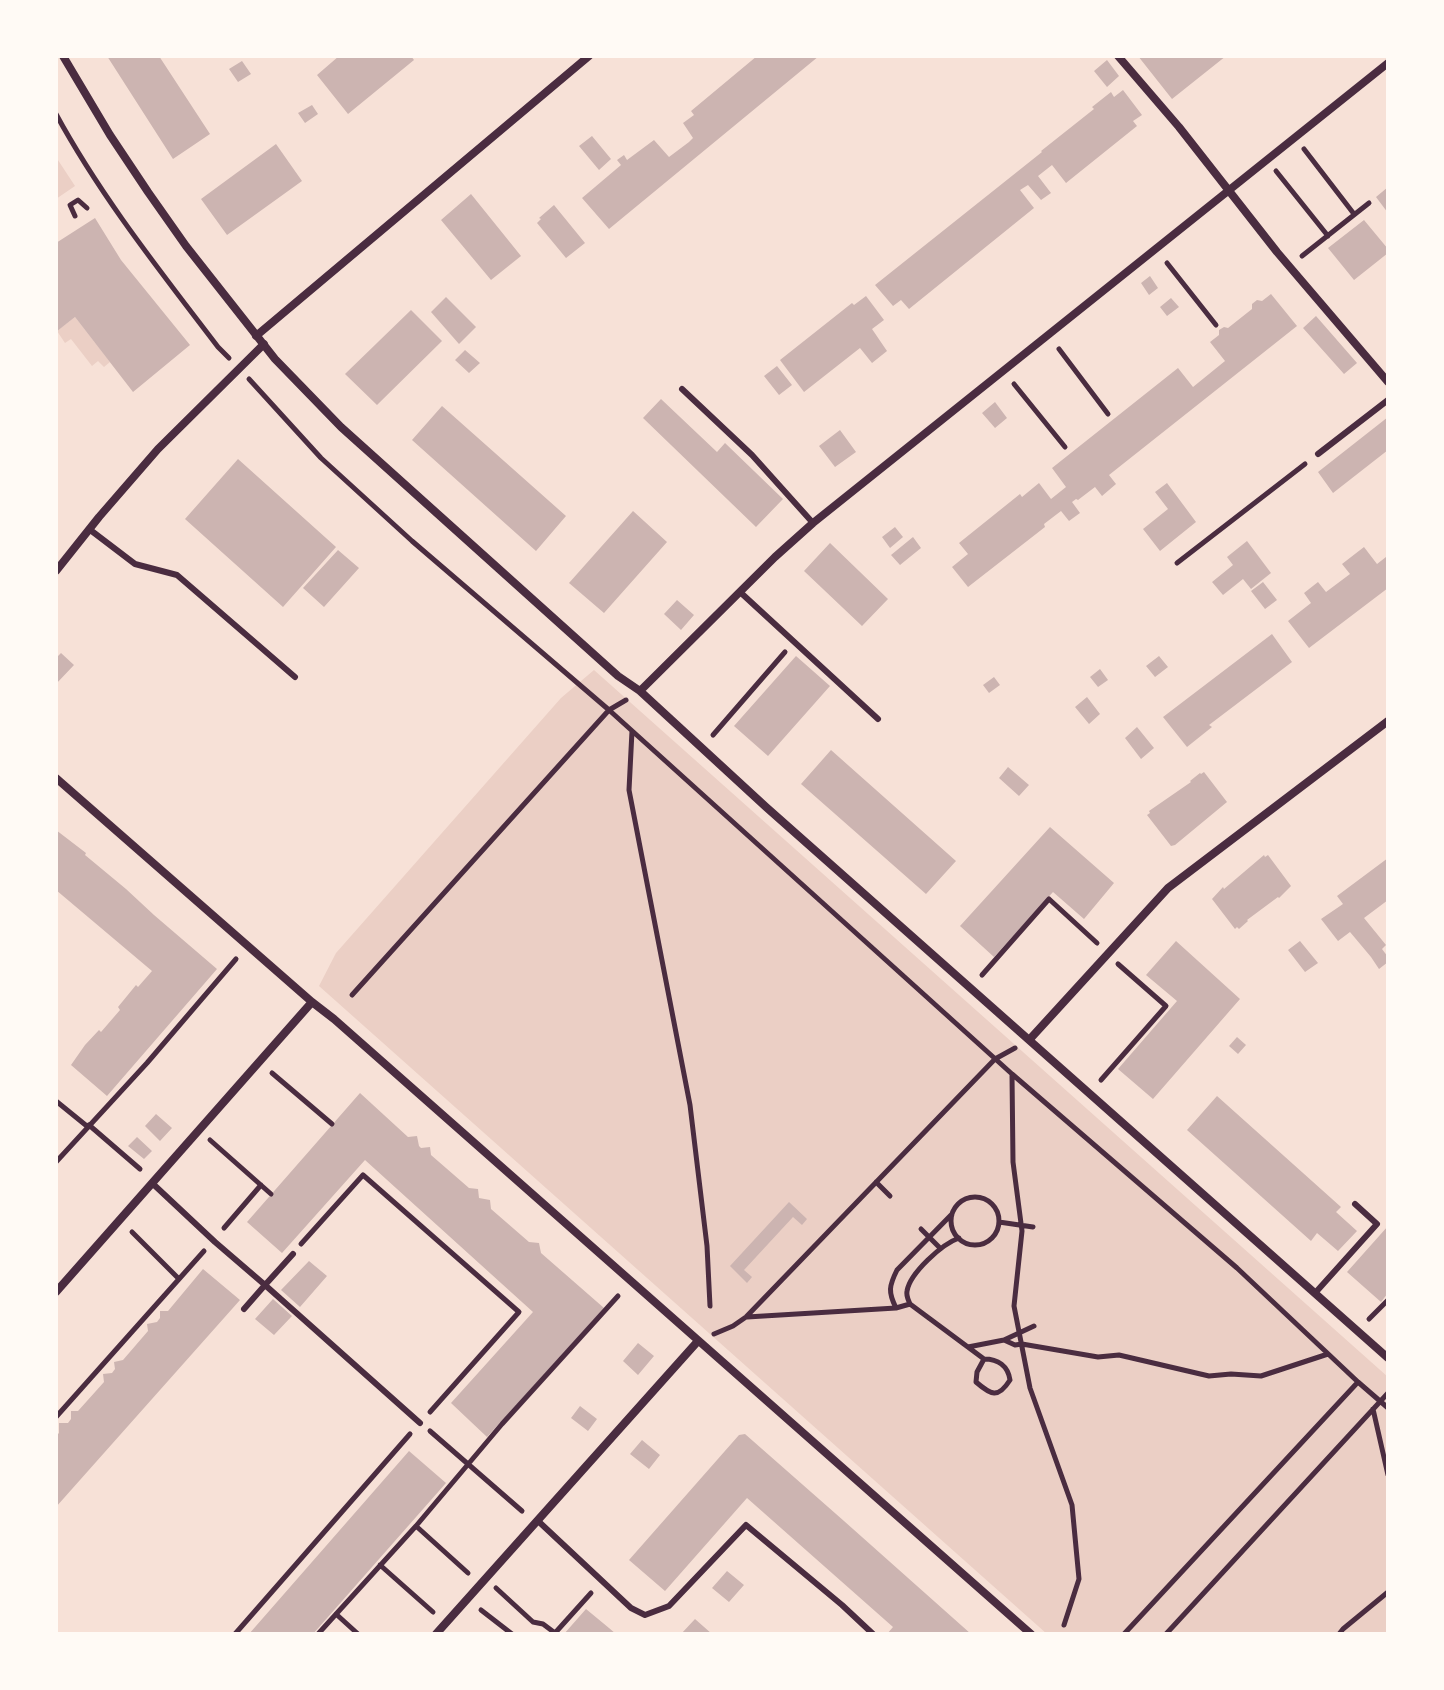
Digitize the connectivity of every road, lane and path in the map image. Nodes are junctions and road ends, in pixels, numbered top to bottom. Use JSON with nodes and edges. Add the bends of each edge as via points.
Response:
{"nodes":[{"id":1,"x":63,"y":56,"type":"edge"},
{"id":2,"x":589,"y":56,"type":"edge"},
{"id":3,"x":1118,"y":56,"type":"edge"},
{"id":4,"x":1388,"y":63,"type":"edge"},
{"id":5,"x":56,"y":114,"type":"edge"},
{"id":6,"x":1303,"y":148,"type":"dead end"},
{"id":7,"x":1276,"y":170,"type":"dead end"},
{"id":8,"x":1229,"y":190,"type":"junction"},
{"id":9,"x":1369,"y":203,"type":"dead end"},
{"id":10,"x":87,"y":208,"type":"dead end"},
{"id":11,"x":1355,"y":214,"type":"junction"},
{"id":12,"x":75,"y":216,"type":"dead end"},
{"id":13,"x":1328,"y":236,"type":"junction"},
{"id":14,"x":1164,"y":259,"type":"dead end"},
{"id":15,"x":1289,"y":267,"type":"junction"},
{"id":16,"x":1216,"y":325,"type":"dead end"},
{"id":17,"x":256,"y":336,"type":"junction"},
{"id":18,"x":264,"y":344,"type":"junction"},
{"id":19,"x":1056,"y":345,"type":"dead end"},
{"id":20,"x":218,"y":347,"type":"dead end"},
{"id":21,"x":1011,"y":380,"type":"dead end"},
{"id":22,"x":251,"y":381,"type":"dead end"},
{"id":23,"x":1388,"y":382,"type":"edge"},
{"id":24,"x":682,"y":389,"type":"dead end"},
{"id":25,"x":1388,"y":400,"type":"edge"},
{"id":26,"x":1108,"y":414,"type":"dead end"},
{"id":27,"x":1065,"y":447,"type":"dead end"},
{"id":28,"x":1318,"y":454,"type":"joint"},
{"id":29,"x":813,"y":523,"type":"junction"},
{"id":30,"x":89,"y":529,"type":"junction"},
{"id":31,"x":1177,"y":563,"type":"dead end"},
{"id":32,"x":56,"y":571,"type":"edge"},
{"id":33,"x":740,"y":592,"type":"junction"},
{"id":34,"x":795,"y":642,"type":"junction"},
{"id":35,"x":295,"y":677,"type":"dead end"},
{"id":36,"x":640,"y":691,"type":"junction"},
{"id":37,"x":609,"y":710,"type":"junction"},
{"id":38,"x":878,"y":719,"type":"dead end"},
{"id":39,"x":1388,"y":721,"type":"edge"},
{"id":40,"x":632,"y":730,"type":"junction"},
{"id":41,"x":709,"y":738,"type":"dead end"},
{"id":42,"x":56,"y":778,"type":"edge"},
{"id":43,"x":1098,"y":945,"type":"dead end"},
{"id":44,"x":1127,"y":953,"type":"dead end"},
{"id":45,"x":237,"y":958,"type":"dead end"},
{"id":46,"x":1118,"y":964,"type":"junction"},
{"id":47,"x":1108,"y":974,"type":"dead end"},
{"id":48,"x":978,"y":979,"type":"dead end"},
{"id":49,"x":352,"y":995,"type":"dead end"},
{"id":50,"x":312,"y":1002,"type":"junction"},
{"id":51,"x":1030,"y":1039,"type":"junction"},
{"id":52,"x":995,"y":1059,"type":"junction"},
{"id":53,"x":269,"y":1070,"type":"dead end"},
{"id":54,"x":1012,"y":1074,"type":"junction"},
{"id":55,"x":1097,"y":1084,"type":"dead end"},
{"id":56,"x":56,"y":1101,"type":"edge"},
{"id":57,"x":332,"y":1124,"type":"dead end"},
{"id":58,"x":89,"y":1126,"type":"junction"},
{"id":59,"x":209,"y":1140,"type":"dead end"},
{"id":60,"x":56,"y":1162,"type":"edge"},
{"id":61,"x":143,"y":1172,"type":"dead end"},
{"id":62,"x":876,"y":1182,"type":"junction"},
{"id":63,"x":152,"y":1183,"type":"junction"},
{"id":64,"x":261,"y":1185,"type":"junction"},
{"id":65,"x":271,"y":1194,"type":"dead end"},
{"id":66,"x":890,"y":1196,"type":"dead end"},
{"id":67,"x":1355,"y":1204,"type":"dead end"},
{"id":68,"x":952,"y":1214,"type":"junction"},
{"id":69,"x":999,"y":1222,"type":"junction"},
{"id":70,"x":1021,"y":1225,"type":"junction"},
{"id":71,"x":1033,"y":1227,"type":"dead end"},
{"id":72,"x":129,"y":1228,"type":"dead end"},
{"id":73,"x":921,"y":1229,"type":"dead end"},
{"id":74,"x":929,"y":1237,"type":"junction"},
{"id":75,"x":959,"y":1238,"type":"junction"},
{"id":76,"x":214,"y":1241,"type":"junction"},
{"id":77,"x":940,"y":1248,"type":"junction"},
{"id":78,"x":293,"y":1254,"type":"joint"},
{"id":79,"x":179,"y":1279,"type":"junction"},
{"id":80,"x":265,"y":1285,"type":"junction"},
{"id":81,"x":56,"y":1292,"type":"edge"},
{"id":82,"x":1316,"y":1292,"type":"junction"},
{"id":83,"x":618,"y":1296,"type":"dead end"},
{"id":84,"x":1388,"y":1300,"type":"edge"},
{"id":85,"x":910,"y":1304,"type":"junction"},
{"id":86,"x":710,"y":1306,"type":"dead end"},
{"id":87,"x":896,"y":1308,"type":"junction"},
{"id":88,"x":244,"y":1309,"type":"dead end"},
{"id":89,"x":746,"y":1317,"type":"junction"},
{"id":90,"x":1367,"y":1322,"type":"dead end"},
{"id":91,"x":1034,"y":1326,"type":"dead end"},
{"id":92,"x":1020,"y":1332,"type":"junction"},
{"id":93,"x":1004,"y":1340,"type":"junction"},
{"id":94,"x":698,"y":1341,"type":"junction"},
{"id":95,"x":1022,"y":1344,"type":"junction"},
{"id":96,"x":967,"y":1347,"type":"junction"},
{"id":97,"x":1328,"y":1354,"type":"junction"},
{"id":98,"x":1388,"y":1358,"type":"edge"},
{"id":99,"x":984,"y":1359,"type":"junction"},
{"id":100,"x":1358,"y":1382,"type":"junction"},
{"id":101,"x":1388,"y":1393,"type":"edge"},
{"id":102,"x":1380,"y":1401,"type":"junction"},
{"id":103,"x":1373,"y":1408,"type":"junction"},
{"id":104,"x":1388,"y":1408,"type":"edge"},
{"id":105,"x":56,"y":1417,"type":"edge"},
{"id":106,"x":420,"y":1423,"type":"junction"},
{"id":107,"x":469,"y":1464,"type":"junction"},
{"id":108,"x":1388,"y":1475,"type":"edge"},
{"id":109,"x":525,"y":1514,"type":"dead end"},
{"id":110,"x":537,"y":1520,"type":"junction"},
{"id":111,"x":416,"y":1526,"type":"junction"},
{"id":112,"x":380,"y":1565,"type":"junction"},
{"id":113,"x":471,"y":1576,"type":"dead end"},
{"id":114,"x":602,"y":1580,"type":"junction"},
{"id":115,"x":495,"y":1587,"type":"dead end"},
{"id":116,"x":1388,"y":1592,"type":"edge"},
{"id":117,"x":477,"y":1607,"type":"dead end"},
{"id":118,"x":336,"y":1614,"type":"junction"},
{"id":119,"x":436,"y":1614,"type":"dead end"},
{"id":120,"x":1064,"y":1625,"type":"dead end"},
{"id":121,"x":235,"y":1634,"type":"edge"},
{"id":122,"x":318,"y":1634,"type":"edge"},
{"id":123,"x":358,"y":1634,"type":"edge"},
{"id":124,"x":436,"y":1634,"type":"edge"},
{"id":125,"x":512,"y":1634,"type":"edge"},
{"id":126,"x":554,"y":1634,"type":"edge"},
{"id":127,"x":873,"y":1634,"type":"edge"},
{"id":128,"x":1031,"y":1634,"type":"edge"},
{"id":129,"x":1124,"y":1634,"type":"edge"},
{"id":130,"x":1166,"y":1634,"type":"edge"},
{"id":131,"x":1339,"y":1634,"type":"edge"}],
"edges":[{"from":1,"to":17,"type":"street","via":[[148,192]]},
{"from":2,"to":17,"type":"street"},
{"from":3,"to":8,"type":"street"},
{"from":4,"to":8,"type":"street"},
{"from":5,"to":20,"type":"path","via":[[145,251]]},
{"from":6,"to":11,"type":"path"},
{"from":7,"to":13,"type":"path"},
{"from":8,"to":15,"type":"street"},
{"from":8,"to":29,"type":"street"},
{"from":9,"to":11,"type":"path"},
{"from":10,"to":12,"type":"path","via":[[78,200],[70,205]]},
{"from":11,"to":13,"type":"path"},
{"from":13,"to":15,"type":"path"},
{"from":14,"to":16,"type":"path"},
{"from":15,"to":23,"type":"street"},
{"from":17,"to":18,"type":"street"},
{"from":18,"to":30,"type":"street","via":[[158,449]]},
{"from":18,"to":36,"type":"street","via":[[341,427]]},
{"from":19,"to":26,"type":"path"},
{"from":21,"to":27,"type":"path"},
{"from":22,"to":37,"type":"path","via":[[321,458]]},
{"from":24,"to":29,"type":"lane"},
{"from":25,"to":28,"type":"lane"},
{"from":28,"to":31,"type":"path"},
{"from":29,"to":33,"type":"street"},
{"from":30,"to":32,"type":"street"},
{"from":30,"to":35,"type":"lane","via":[[135,564],[177,575]]},
{"from":33,"to":34,"type":"lane"},
{"from":33,"to":36,"type":"street"},
{"from":34,"to":38,"type":"lane"},
{"from":34,"to":41,"type":"path"},
{"from":36,"to":51,"type":"street"},
{"from":37,"to":40,"type":"path"},
{"from":37,"to":49,"type":"path"},
{"from":39,"to":51,"type":"street","via":[[1168,888]]},
{"from":40,"to":52,"type":"path"},
{"from":40,"to":86,"type":"path","via":[[629,790],[690,1105]]},
{"from":42,"to":50,"type":"street"},
{"from":43,"to":48,"type":"path","via":[[1049,899]]},
{"from":44,"to":46,"type":"path"},
{"from":45,"to":58,"type":"path"},
{"from":46,"to":47,"type":"path"},
{"from":46,"to":55,"type":"path","via":[[1166,1006]]},
{"from":50,"to":63,"type":"street"},
{"from":50,"to":94,"type":"street"},
{"from":51,"to":52,"type":"path"},
{"from":51,"to":82,"type":"street"},
{"from":52,"to":54,"type":"path"},
{"from":52,"to":62,"type":"path"},
{"from":53,"to":57,"type":"path"},
{"from":54,"to":70,"type":"path","via":[[1013,1162]]},
{"from":54,"to":97,"type":"path","via":[[1237,1268]]},
{"from":56,"to":58,"type":"path"},
{"from":58,"to":60,"type":"path"},
{"from":58,"to":61,"type":"path"},
{"from":59,"to":64,"type":"path"},
{"from":62,"to":66,"type":"path"},
{"from":62,"to":89,"type":"path"},
{"from":63,"to":76,"type":"lane"},
{"from":63,"to":81,"type":"street"},
{"from":64,"to":65,"type":"path"},
{"from":64,"to":76,"type":"path"},
{"from":67,"to":82,"type":"lane","via":[[1377,1224]]},
{"from":68,"to":69,"type":"path","via":[[964,1199],[982,1198],[996,1210]]},
{"from":68,"to":74,"type":"path"},
{"from":68,"to":75,"type":"path"},
{"from":69,"to":70,"type":"path"},
{"from":69,"to":75,"type":"path","via":[[986,1242]]},
{"from":70,"to":71,"type":"path"},
{"from":70,"to":92,"type":"path","via":[[1014,1306]]},
{"from":72,"to":79,"type":"path"},
{"from":73,"to":74,"type":"path"},
{"from":74,"to":77,"type":"path"},
{"from":74,"to":87,"type":"path","via":[[892,1280],[889,1294]]},
{"from":75,"to":77,"type":"path"},
{"from":76,"to":79,"type":"path"},
{"from":76,"to":80,"type":"lane"},
{"from":77,"to":85,"type":"path","via":[[907,1289]]},
{"from":78,"to":80,"type":"lane"},
{"from":78,"to":106,"type":"path","via":[[363,1175],[519,1312]]},
{"from":79,"to":105,"type":"path"},
{"from":80,"to":88,"type":"lane"},
{"from":80,"to":106,"type":"lane"},
{"from":82,"to":98,"type":"street"},
{"from":83,"to":107,"type":"path"},
{"from":84,"to":90,"type":"path"},
{"from":85,"to":87,"type":"path"},
{"from":85,"to":96,"type":"path"},
{"from":87,"to":89,"type":"path"},
{"from":89,"to":94,"type":"path"},
{"from":91,"to":92,"type":"path"},
{"from":92,"to":93,"type":"path"},
{"from":92,"to":95,"type":"path"},
{"from":93,"to":95,"type":"path"},
{"from":93,"to":96,"type":"path"},
{"from":94,"to":110,"type":"street"},
{"from":94,"to":128,"type":"street"},
{"from":95,"to":97,"type":"path","via":[[1098,1357],[1119,1355],[1209,1376],[1261,1376]]},
{"from":95,"to":120,"type":"path","via":[[1030,1388],[1072,1505],[1079,1579]]},
{"from":96,"to":99,"type":"path"},
{"from":97,"to":100,"type":"path"},
{"from":99,"to":99,"type":"path","via":[[994,1359],[1009,1373],[1010,1380],[998,1393],[988,1393],[976,1382]]},
{"from":100,"to":102,"type":"path"},
{"from":100,"to":129,"type":"path"},
{"from":101,"to":102,"type":"path"},
{"from":102,"to":103,"type":"path"},
{"from":102,"to":104,"type":"path"},
{"from":103,"to":108,"type":"path"},
{"from":103,"to":130,"type":"path"},
{"from":106,"to":107,"type":"path"},
{"from":106,"to":121,"type":"path"},
{"from":107,"to":109,"type":"path"},
{"from":107,"to":111,"type":"path"},
{"from":110,"to":114,"type":"lane"},
{"from":110,"to":124,"type":"street"},
{"from":111,"to":112,"type":"path"},
{"from":111,"to":113,"type":"path"},
{"from":112,"to":118,"type":"path"},
{"from":112,"to":119,"type":"path"},
{"from":114,"to":126,"type":"path"},
{"from":114,"to":127,"type":"lane","via":[[631,1608],[654,1613],[677,1599],[746,1525]]},
{"from":115,"to":126,"type":"path"},
{"from":116,"to":131,"type":"path"},
{"from":117,"to":125,"type":"path"},
{"from":118,"to":122,"type":"path"},
{"from":118,"to":123,"type":"path"}]}
